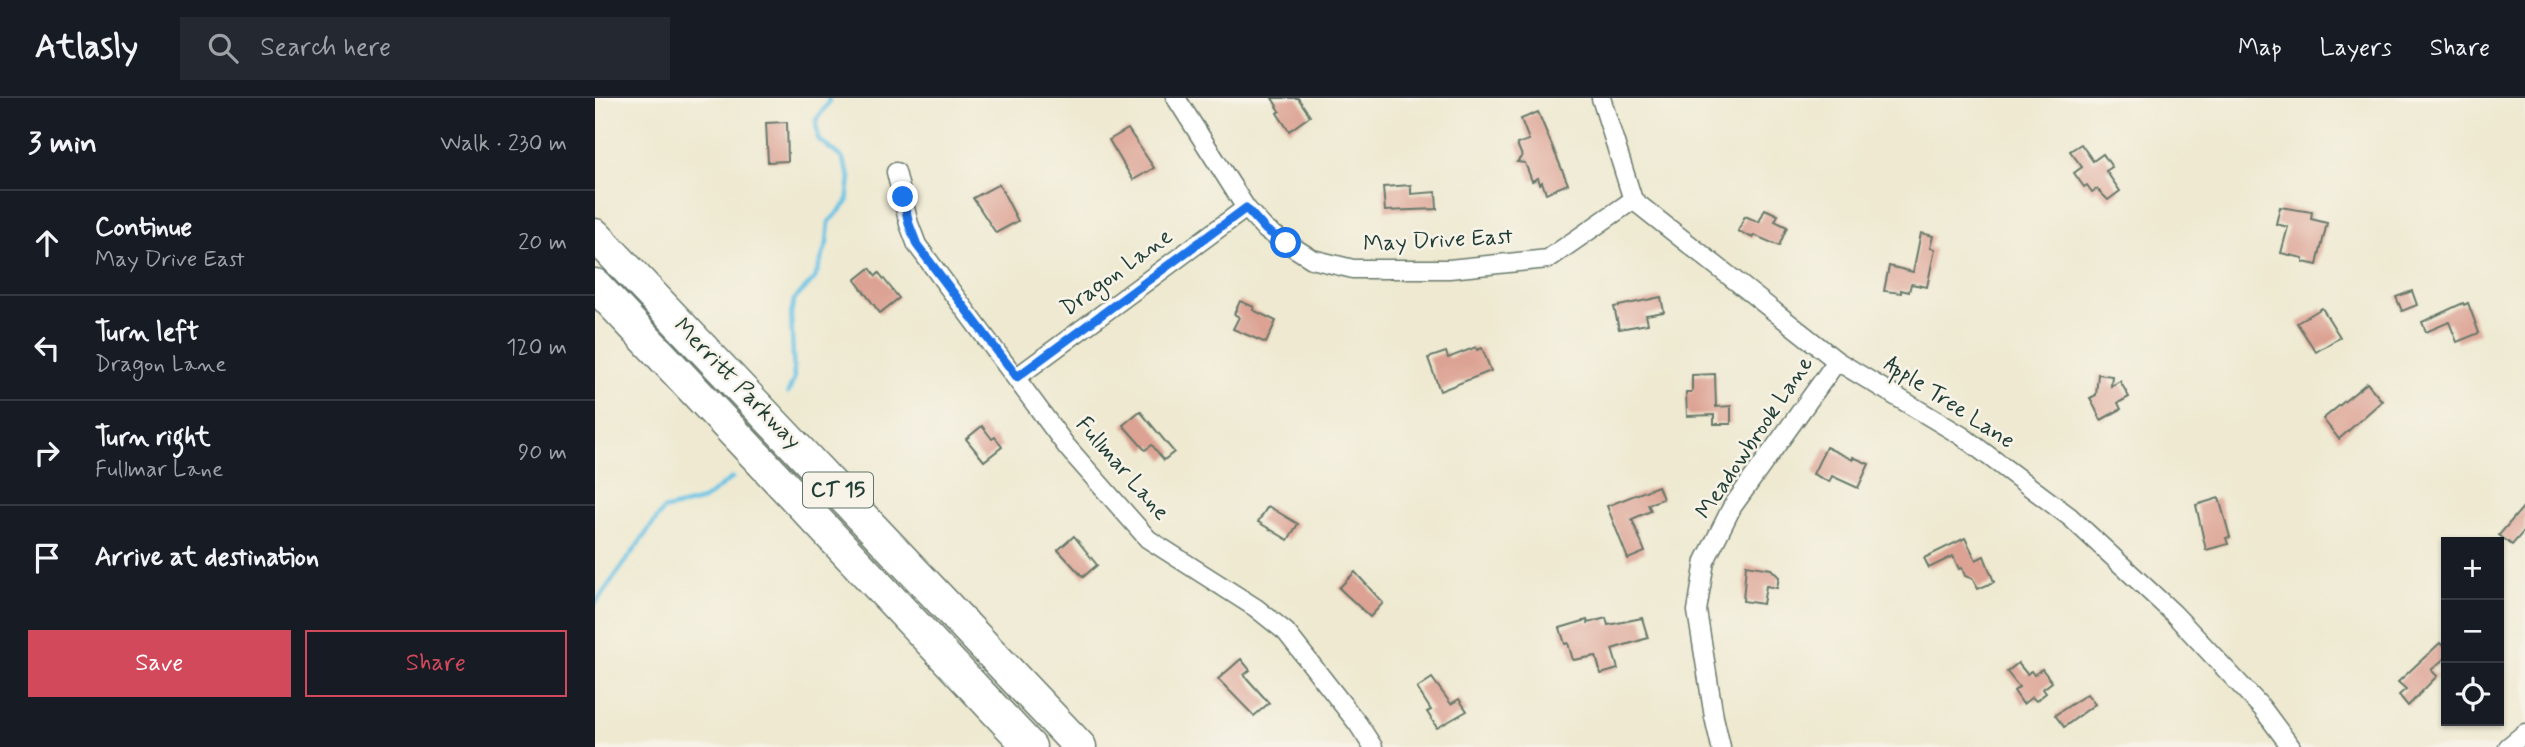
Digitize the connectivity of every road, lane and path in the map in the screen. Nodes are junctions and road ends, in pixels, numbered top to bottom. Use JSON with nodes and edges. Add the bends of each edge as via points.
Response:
{"nodes":[{"id":1,"x":1176,"y":98,"type":"edge"},
{"id":2,"x":1601,"y":98,"type":"edge"},
{"id":3,"x":896,"y":172,"type":"dead end"},
{"id":4,"x":1633,"y":200,"type":"junction"},
{"id":5,"x":1246,"y":208,"type":"junction"},
{"id":6,"x":595,"y":235,"type":"edge"},
{"id":7,"x":595,"y":285,"type":"edge"},
{"id":8,"x":1837,"y":361,"type":"junction"},
{"id":9,"x":1017,"y":377,"type":"junction"},
{"id":10,"x":2525,"y":733,"type":"edge"},
{"id":11,"x":1030,"y":747,"type":"edge"},
{"id":12,"x":1080,"y":747,"type":"edge"},
{"id":13,"x":1373,"y":747,"type":"edge"},
{"id":14,"x":1721,"y":747,"type":"edge"},
{"id":15,"x":2291,"y":747,"type":"edge"},
{"id":16,"x":2508,"y":747,"type":"edge"}],
"edges":[{"from":1,"to":5,"type":"street","name":"May Drive East"},
{"from":2,"to":4,"type":"street"},
{"from":3,"to":9,"type":"street","name":"Fullmar Lane","via":[[917,245]]},
{"from":4,"to":5,"type":"street","name":"May Drive East","via":[[1548,259],[1449,269],[1353,269],[1312,259],[1266,230]]},
{"from":4,"to":8,"type":"street","name":"Apple Tree Lane"},
{"from":5,"to":9,"type":"street","name":"Dragon Lane"},
{"from":6,"to":12,"type":"highway","name":"Merritt Parkway","number":"CT 15"},
{"from":7,"to":11,"type":"highway","name":"Merritt Parkway","number":"CT 15"},
{"from":8,"to":14,"type":"street","name":"Meadowbrook Lane","via":[[1732,507],[1705,561],[1697,611]]},
{"from":8,"to":15,"type":"street","name":"Apple Tree Lane","via":[[1962,436],[2070,517],[2173,613],[2262,708]]},
{"from":9,"to":13,"type":"street","name":"Fullmar Lane","via":[[1067,447],[1148,539],[1286,632]]},
{"from":10,"to":16,"type":"street"}]}
